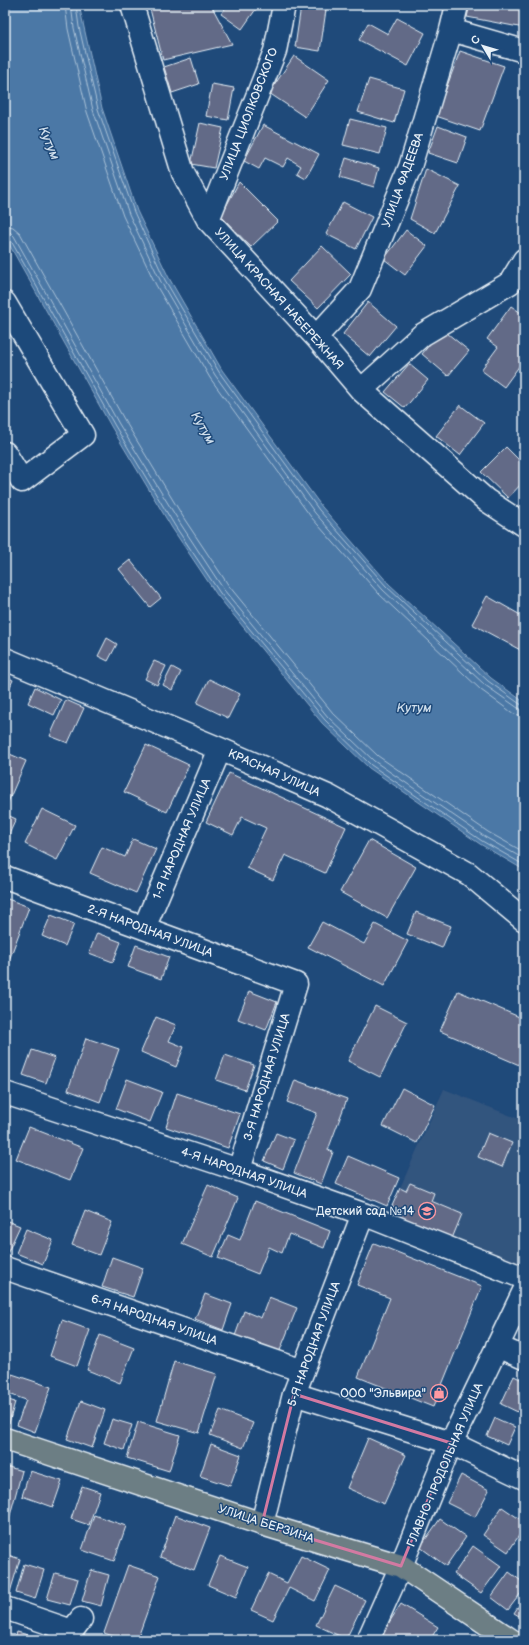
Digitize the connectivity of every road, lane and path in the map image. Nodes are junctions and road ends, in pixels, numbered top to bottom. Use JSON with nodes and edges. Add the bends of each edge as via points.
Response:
{"nodes":[{"id":1,"x":132,"y":5,"type":"edge"},
{"id":2,"x":284,"y":5,"type":"edge"},
{"id":3,"x":457,"y":5,"type":"edge"},
{"id":4,"x":451,"y":30,"type":"junction"},
{"id":5,"x":524,"y":51,"type":"edge"},
{"id":6,"x":208,"y":220,"type":"junction"},
{"id":7,"x":524,"y":260,"type":"edge"},
{"id":8,"x":517,"y":287,"type":"edge"},
{"id":9,"x":5,"y":303,"type":"edge"},
{"id":10,"x":316,"y":337,"type":"junction"},
{"id":11,"x":361,"y":390,"type":"junction"},
{"id":12,"x":5,"y":453,"type":"edge"},
{"id":13,"x":524,"y":525,"type":"edge"},
{"id":14,"x":5,"y":659,"type":"edge"},
{"id":15,"x":220,"y":749,"type":"junction"},
{"id":16,"x":5,"y":877,"type":"edge"},
{"id":17,"x":524,"y":920,"type":"edge"},
{"id":18,"x":144,"y":928,"type":"junction"},
{"id":19,"x":296,"y":984,"type":"joint"},
{"id":20,"x":5,"y":1093,"type":"edge"},
{"id":21,"x":239,"y":1170,"type":"junction"},
{"id":22,"x":363,"y":1214,"type":"junction"},
{"id":23,"x":5,"y":1268,"type":"edge"},
{"id":24,"x":524,"y":1278,"type":"edge"},
{"id":25,"x":524,"y":1291,"type":"edge"},
{"id":26,"x":498,"y":1346,"type":"junction"},
{"id":27,"x":524,"y":1358,"type":"edge"},
{"id":28,"x":303,"y":1371,"type":"junction"},
{"id":29,"x":294,"y":1394,"type":"junction"},
{"id":30,"x":5,"y":1439,"type":"edge"},
{"id":31,"x":451,"y":1443,"type":"junction"},
{"id":32,"x":524,"y":1478,"type":"edge"},
{"id":33,"x":262,"y":1524,"type":"junction"},
{"id":34,"x":401,"y":1566,"type":"junction"},
{"id":35,"x":5,"y":1608,"type":"edge"},
{"id":36,"x":81,"y":1619,"type":"dead end"},
{"id":37,"x":368,"y":1640,"type":"edge"},
{"id":38,"x":511,"y":1640,"type":"edge"}],
"edges":[{"from":1,"to":6,"type":"street","name":"УЛИЦА КРАСНАЯ НАБЕРЕЖНАЯ","via":[[183,173]]},
{"from":2,"to":6,"type":"street","name":"УЛИЦА ЦИОЛКОВСКОГО","via":[[275,51]]},
{"from":3,"to":4,"type":"street","name":"УЛИЦА ФАДЕЕВА"},
{"from":4,"to":5,"type":"street"},
{"from":4,"to":10,"type":"street","name":"УЛИЦА ФАДЕЕВА","via":[[410,167],[360,289]]},
{"from":6,"to":10,"type":"street","name":"УЛИЦА КРАСНАЯ НАБЕРЕЖНАЯ"},
{"from":7,"to":8,"type":"street"},
{"from":8,"to":11,"type":"street","via":[[422,335]]},
{"from":9,"to":12,"type":"street","via":[[83,435],[22,482]]},
{"from":10,"to":11,"type":"street","name":"УЛИЦА КРАСНАЯ НАБЕРЕЖНАЯ"},
{"from":11,"to":13,"type":"street","name":"УЛИЦА КРАСНАЯ НАБЕРЕЖНАЯ","via":[[486,500]]},
{"from":14,"to":15,"type":"street","name":"КРАСНАЯ УЛИЦА"},
{"from":15,"to":17,"type":"street","name":"КРАСНАЯ УЛИЦА","via":[[328,796],[469,874]]},
{"from":15,"to":18,"type":"street","name":"1-Я НАРОДНАЯ УЛИЦА"},
{"from":16,"to":18,"type":"street","name":"2-Я НАРОДНАЯ УЛИЦА"},
{"from":18,"to":19,"type":"street","name":"2-Я НАРОДНАЯ УЛИЦА"},
{"from":19,"to":21,"type":"street","name":"3-Я НАРОДНАЯ УЛИЦА"},
{"from":20,"to":21,"type":"street","name":"4-Я НАРОДНАЯ УЛИЦА"},
{"from":21,"to":22,"type":"street","name":"4-Я НАРОДНАЯ УЛИЦА"},
{"from":22,"to":24,"type":"street","name":"4-Я НАРОДНАЯ УЛИЦА"},
{"from":22,"to":28,"type":"street","name":"5-Я НАРОДНАЯ УЛИЦА"},
{"from":23,"to":28,"type":"street","name":"6-Я НАРОДНАЯ УЛИЦА"},
{"from":25,"to":26,"type":"street","name":"ГЛАВНО-ПРОДОЛЬНАЯ УЛИЦА"},
{"from":26,"to":27,"type":"street"},
{"from":26,"to":31,"type":"street","name":"ГЛАВНО-ПРОДОЛЬНАЯ УЛИЦА"},
{"from":28,"to":29,"type":"street","name":"5-Я НАРОДНАЯ УЛИЦА"},
{"from":29,"to":31,"type":"street"},
{"from":29,"to":33,"type":"street","name":"5-Я НАРОДНАЯ УЛИЦА"},
{"from":30,"to":33,"type":"main road","name":"УЛИЦА БЕРЗИНА"},
{"from":31,"to":32,"type":"street"},
{"from":31,"to":34,"type":"street","name":"ГЛАВНО-ПРОДОЛЬНАЯ УЛИЦА"},
{"from":33,"to":34,"type":"main road","name":"УЛИЦА БЕРЗИНА"},
{"from":34,"to":37,"type":"street","name":"ГЛАВНО-ПРОДОЛЬНАЯ УЛИЦА"},
{"from":34,"to":38,"type":"main road","name":"УЛИЦА БЕРЗИНА"},
{"from":35,"to":36,"type":"street","via":[[72,1631]]}]}
